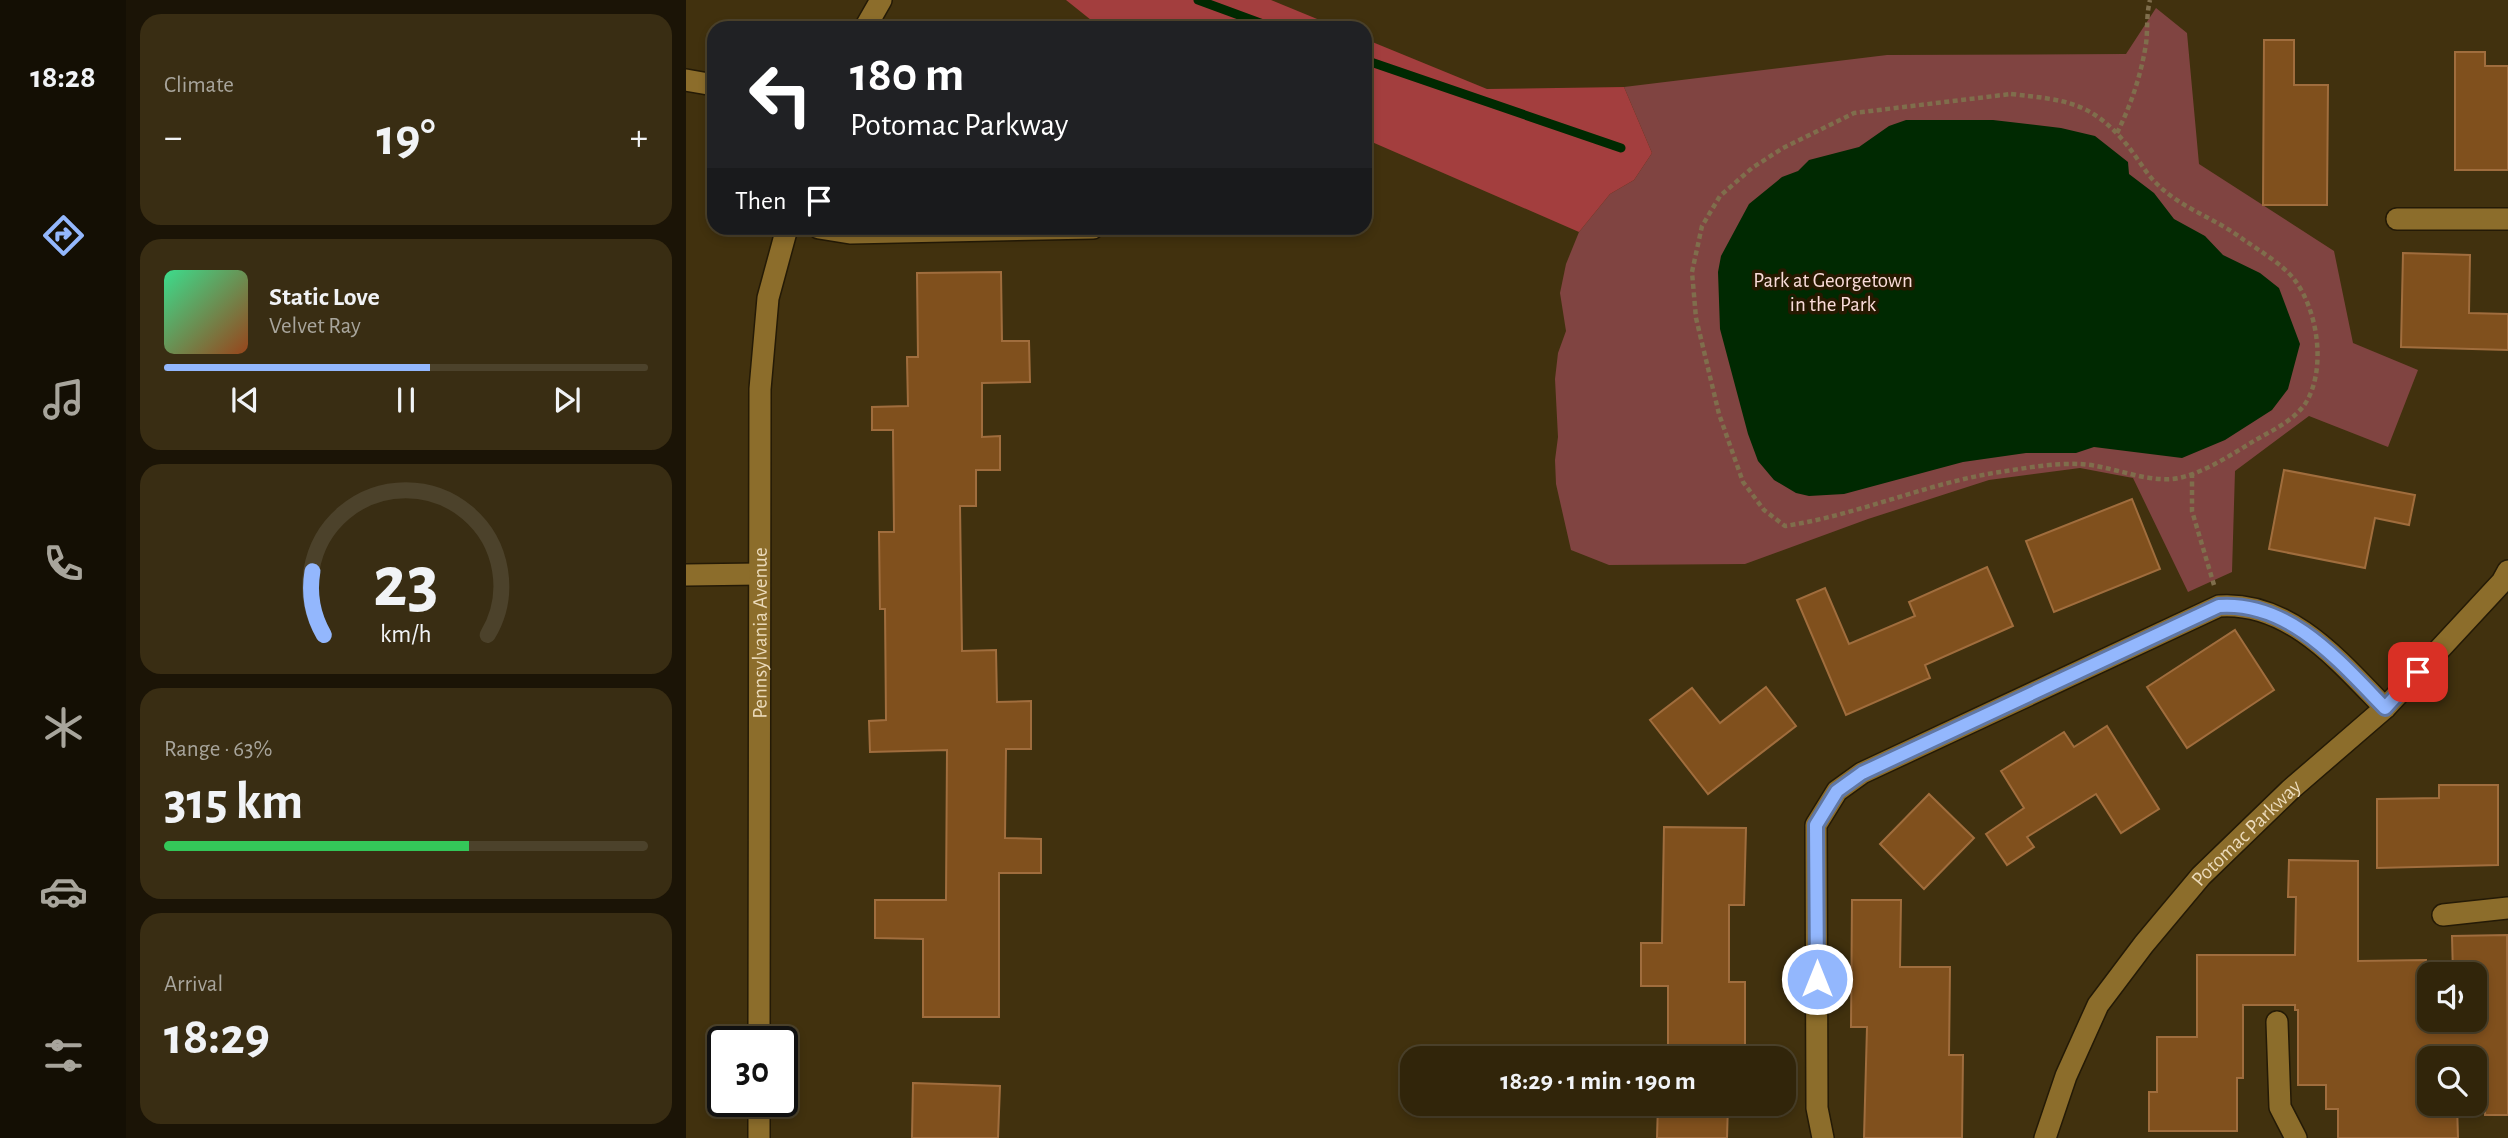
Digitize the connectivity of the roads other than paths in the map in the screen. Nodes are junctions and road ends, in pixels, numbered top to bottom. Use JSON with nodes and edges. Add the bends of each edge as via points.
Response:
{"nodes":[{"id":1,"x":881,"y":0,"type":"edge"},
{"id":2,"x":868,"y":21,"type":"edge"},
{"id":3,"x":686,"y":80,"type":"edge"},
{"id":4,"x":707,"y":84,"type":"edge"},
{"id":5,"x":2397,"y":219,"type":"dead end"},
{"id":6,"x":2508,"y":219,"type":"edge"},
{"id":7,"x":785,"y":235,"type":"edge"},
{"id":8,"x":759,"y":574,"type":"junction"},
{"id":9,"x":686,"y":575,"type":"edge"},
{"id":10,"x":2506,"y":580,"type":"edge"},
{"id":11,"x":2385,"y":708,"type":"junction"},
{"id":12,"x":2508,"y":908,"type":"edge"},
{"id":13,"x":2443,"y":915,"type":"dead end"},
{"id":14,"x":2277,"y":1022,"type":"dead end"},
{"id":15,"x":759,"y":1026,"type":"edge"},
{"id":16,"x":759,"y":1117,"type":"edge"},
{"id":17,"x":759,"y":1138,"type":"edge"},
{"id":18,"x":1823,"y":1138,"type":"edge"},
{"id":19,"x":2045,"y":1138,"type":"edge"},
{"id":20,"x":2296,"y":1138,"type":"edge"}],
"edges":[{"from":1,"to":2,"type":"street"},
{"from":3,"to":4,"type":"street"},
{"from":5,"to":6,"type":"street"},
{"from":7,"to":8,"type":"street","name":"Pennsylvania Avenue","via":[[768,298],[760,389]]},
{"from":8,"to":9,"type":"street"},
{"from":8,"to":15,"type":"street","name":"Pennsylvania Avenue"},
{"from":10,"to":11,"type":"street","name":"Potomac Parkway"},
{"from":11,"to":18,"type":"street","via":[[2318,639],[2259,609],[2241,604],[2219,606],[1862,773],[1837,791],[1816,825],[1817,1108]]},
{"from":11,"to":19,"type":"street","name":"Potomac Parkway","via":[[2211,866],[2144,944],[2098,1005]]},
{"from":12,"to":13,"type":"street"},
{"from":14,"to":20,"type":"street","via":[[2280,1107]]},
{"from":16,"to":17,"type":"street"}]}
